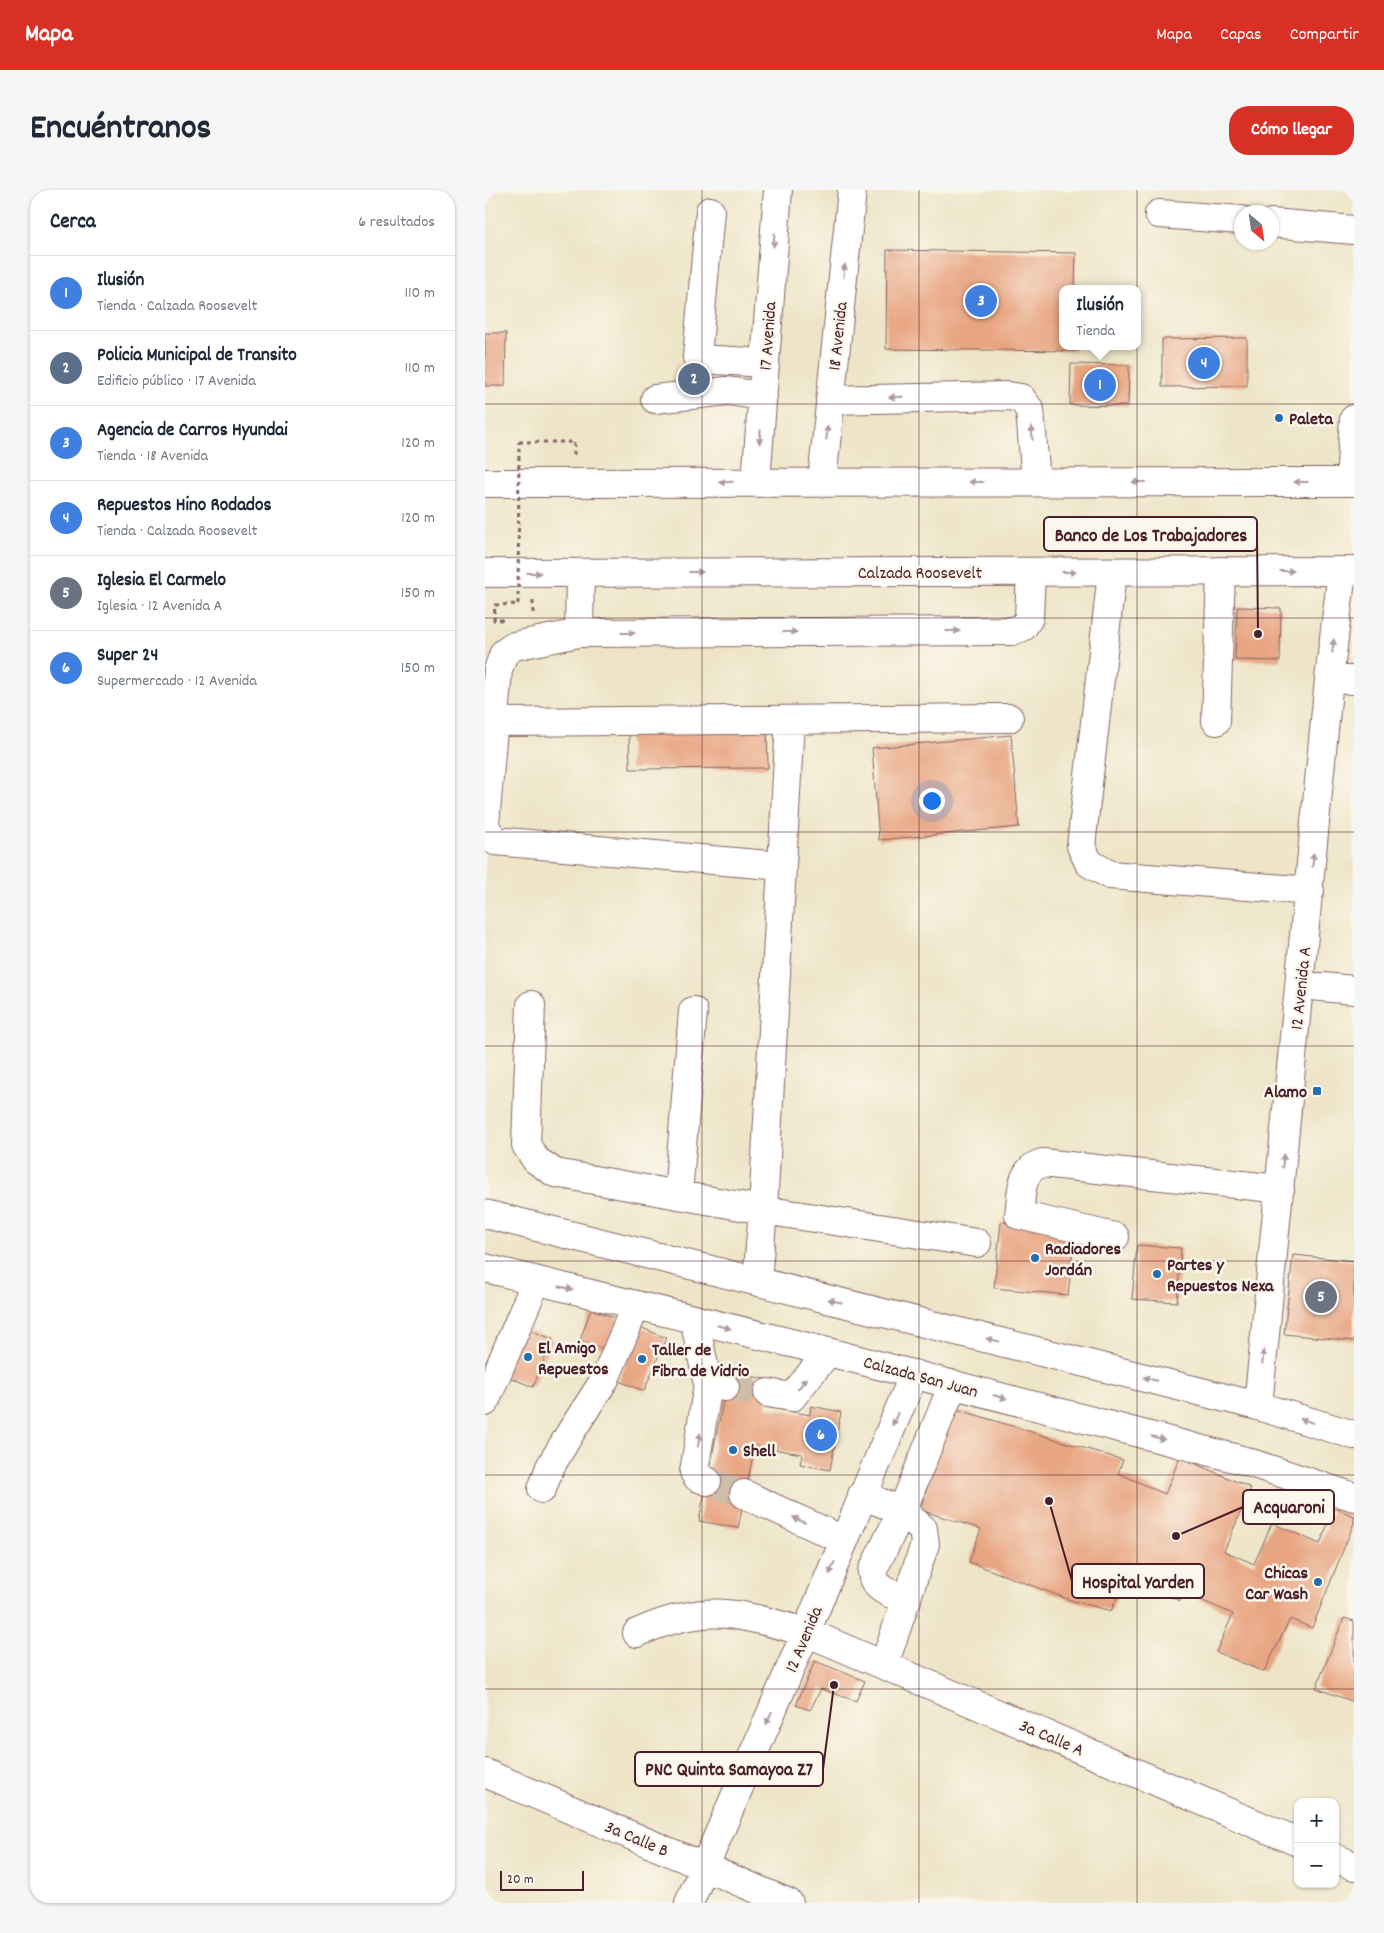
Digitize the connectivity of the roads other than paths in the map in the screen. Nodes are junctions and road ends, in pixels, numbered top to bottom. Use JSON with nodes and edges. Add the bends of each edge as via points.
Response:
{"nodes":[{"id":1,"x":778,"y":190,"type":"edge"},
{"id":2,"x":852,"y":190,"type":"edge"},
{"id":3,"x":710,"y":211,"type":"dead end"},
{"id":4,"x":1159,"y":214,"type":"dead end"},
{"id":5,"x":1234,"y":219,"type":"edge"},
{"id":6,"x":1279,"y":223,"type":"edge"},
{"id":7,"x":1354,"y":230,"type":"edge"},
{"id":8,"x":765,"y":364,"type":"junction"},
{"id":9,"x":763,"y":396,"type":"junction"},
{"id":10,"x":655,"y":399,"type":"dead end"},
{"id":11,"x":830,"y":400,"type":"junction"},
{"id":12,"x":1354,"y":419,"type":"edge"},
{"id":13,"x":756,"y":482,"type":"junction"},
{"id":14,"x":822,"y":482,"type":"junction"},
{"id":15,"x":1036,"y":482,"type":"junction"},
{"id":16,"x":1352,"y":482,"type":"edge"},
{"id":17,"x":485,"y":483,"type":"edge"},
{"id":18,"x":1221,"y":571,"type":"junction"},
{"id":19,"x":1348,"y":571,"type":"edge"},
{"id":20,"x":1031,"y":572,"type":"junction"},
{"id":21,"x":485,"y":573,"type":"edge"},
{"id":22,"x":581,"y":573,"type":"junction"},
{"id":23,"x":1112,"y":573,"type":"junction"},
{"id":24,"x":579,"y":633,"type":"junction"},
{"id":25,"x":1342,"y":680,"type":"edge"},
{"id":26,"x":1009,"y":718,"type":"dead end"},
{"id":27,"x":790,"y":721,"type":"junction"},
{"id":28,"x":1216,"y":721,"type":"dead end"},
{"id":29,"x":495,"y":722,"type":"junction"},
{"id":30,"x":485,"y":826,"type":"edge"},
{"id":31,"x":782,"y":866,"type":"junction"},
{"id":32,"x":1310,"y":891,"type":"junction"},
{"id":33,"x":1301,"y":985,"type":"junction"},
{"id":34,"x":1354,"y":990,"type":"edge"},
{"id":35,"x":531,"y":1005,"type":"dead end"},
{"id":36,"x":693,"y":1011,"type":"dead end"},
{"id":37,"x":1280,"y":1189,"type":"junction"},
{"id":38,"x":678,"y":1195,"type":"junction"},
{"id":39,"x":763,"y":1210,"type":"junction"},
{"id":40,"x":485,"y":1214,"type":"edge"},
{"id":41,"x":1115,"y":1237,"type":"dead end"},
{"id":42,"x":977,"y":1243,"type":"dead end"},
{"id":43,"x":485,"y":1268,"type":"edge"},
{"id":44,"x":536,"y":1281,"type":"junction"},
{"id":45,"x":757,"y":1281,"type":"junction"},
{"id":46,"x":636,"y":1305,"type":"junction"},
{"id":47,"x":694,"y":1319,"type":"junction"},
{"id":48,"x":828,"y":1352,"type":"junction"},
{"id":49,"x":914,"y":1374,"type":"junction"},
{"id":50,"x":953,"y":1384,"type":"junction"},
{"id":51,"x":768,"y":1393,"type":"tunnel mouth"},
{"id":52,"x":485,"y":1402,"type":"edge"},
{"id":53,"x":1258,"y":1406,"type":"junction"},
{"id":54,"x":1354,"y":1435,"type":"edge"},
{"id":55,"x":707,"y":1481,"type":"tunnel mouth"},
{"id":56,"x":542,"y":1489,"type":"dead end"},
{"id":57,"x":744,"y":1494,"type":"tunnel mouth"},
{"id":58,"x":862,"y":1495,"type":"junction"},
{"id":59,"x":1354,"y":1497,"type":"edge"},
{"id":60,"x":902,"y":1510,"type":"junction"},
{"id":61,"x":843,"y":1540,"type":"junction"},
{"id":62,"x":907,"y":1600,"type":"junction"},
{"id":63,"x":806,"y":1632,"type":"junction"},
{"id":64,"x":637,"y":1633,"type":"dead end"},
{"id":65,"x":884,"y":1665,"type":"junction"},
{"id":66,"x":485,"y":1773,"type":"edge"},
{"id":67,"x":1294,"y":1840,"type":"edge"},
{"id":68,"x":1339,"y":1860,"type":"edge"},
{"id":69,"x":1354,"y":1866,"type":"edge"},
{"id":70,"x":705,"y":1867,"type":"junction"},
{"id":71,"x":689,"y":1903,"type":"edge"},
{"id":72,"x":789,"y":1903,"type":"edge"}],
"edges":[{"from":1,"to":8,"type":"main road","name":"17 Avenida","one_way":true},
{"from":11,"to":2,"type":"main road","name":"18 Avenida","one_way":true},
{"from":3,"to":8,"type":"main road","via":[[697,357],[700,360]]},
{"from":4,"to":5,"type":"main road"},
{"from":6,"to":7,"type":"main road"},
{"from":8,"to":9,"type":"main road","name":"17 Avenida"},
{"from":9,"to":10,"type":"main road","via":[[727,391]]},
{"from":9,"to":13,"type":"main road","name":"17 Avenida","one_way":true},
{"from":14,"to":11,"type":"main road","name":"18 Avenida","one_way":true},
{"from":15,"to":11,"type":"main road","one_way":true,"via":[[1030,410],[1021,398]]},
{"from":12,"to":16,"type":"main road"},
{"from":13,"to":14,"type":"main road"},
{"from":13,"to":17,"type":"main road","one_way":true},
{"from":15,"to":14,"type":"main road","one_way":true},
{"from":16,"to":15,"type":"main road","one_way":true},
{"from":18,"to":19,"type":"main road","name":"Calzada Roosevelt","one_way":true},
{"from":18,"to":23,"type":"main road","name":"Calzada Roosevelt"},
{"from":18,"to":28,"type":"main road"},
{"from":25,"to":19,"type":"main road","name":"12 Avenida A","one_way":true},
{"from":22,"to":20,"type":"main road","name":"Calzada Roosevelt","one_way":true},
{"from":20,"to":23,"type":"main road","name":"Calzada Roosevelt","one_way":true},
{"from":24,"to":20,"type":"main road","one_way":true,"via":[[1011,631],[1023,627],[1029,618]]},
{"from":21,"to":22,"type":"main road","name":"Calzada Roosevelt","one_way":true},
{"from":22,"to":24,"type":"main road"},
{"from":23,"to":32,"type":"main road","via":[[1081,846],[1089,863],[1110,875]]},
{"from":24,"to":29,"type":"main road","via":[[514,646],[504,653],[498,670]]},
{"from":32,"to":25,"type":"main road","name":"12 Avenida A","one_way":true},
{"from":26,"to":27,"type":"main road"},
{"from":27,"to":29,"type":"main road"},
{"from":27,"to":31,"type":"main road"},
{"from":29,"to":30,"type":"main road"},
{"from":30,"to":31,"type":"main road","via":[[495,841]]},
{"from":31,"to":39,"type":"main road"},
{"from":32,"to":33,"type":"main road","name":"12 Avenida A"},
{"from":33,"to":34,"type":"main road"},
{"from":37,"to":33,"type":"main road","name":"12 Avenida A","one_way":true},
{"from":35,"to":38,"type":"main road","via":[[526,1145],[536,1160],[555,1173]]},
{"from":36,"to":38,"type":"main road"},
{"from":37,"to":41,"type":"main road","via":[[1042,1163],[1028,1170],[1024,1176],[1019,1215]]},
{"from":53,"to":37,"type":"main road","name":"12 Avenida A","one_way":true},
{"from":38,"to":39,"type":"main road"},
{"from":39,"to":42,"type":"main road"},
{"from":39,"to":45,"type":"main road"},
{"from":40,"to":45,"type":"main road"},
{"from":43,"to":44,"type":"main road","name":"Calzada San Juan"},
{"from":44,"to":46,"type":"main road","name":"Calzada San Juan","one_way":true},
{"from":44,"to":52,"type":"main road"},
{"from":53,"to":45,"type":"main road","one_way":true},
{"from":46,"to":47,"type":"main road","name":"Calzada San Juan"},
{"from":46,"to":56,"type":"main road","via":[[605,1379],[571,1430],[550,1467]]},
{"from":47,"to":48,"type":"main road","name":"Calzada San Juan","one_way":true},
{"from":55,"to":47,"type":"main road","one_way":true,"via":[[697,1478],[694,1472],[717,1386]]},
{"from":48,"to":49,"type":"main road","name":"Calzada San Juan"},
{"from":51,"to":48,"type":"main road","one_way":true,"via":[[792,1398]]},
{"from":49,"to":50,"type":"main road","name":"Calzada San Juan"},
{"from":49,"to":58,"type":"main road","name":"12 Avenida","one_way":true},
{"from":50,"to":59,"type":"main road","name":"Calzada San Juan","one_way":true,"via":[[1242,1460]]},
{"from":50,"to":60,"type":"main road"},
{"from":54,"to":53,"type":"main road","one_way":true},
{"from":61,"to":57,"type":"main road","one_way":true},
{"from":58,"to":60,"type":"main road"},
{"from":58,"to":61,"type":"main road","name":"12 Avenida"},
{"from":60,"to":62,"type":"main road","via":[[923,1528],[925,1544]]},
{"from":60,"to":62,"type":"main road","via":[[872,1572],[872,1579],[877,1586]]},
{"from":61,"to":63,"type":"main road","name":"12 Avenida","one_way":true},
{"from":62,"to":65,"type":"main road"},
{"from":63,"to":64,"type":"main road","name":"3a Calle A","via":[[722,1612],[696,1613],[666,1620]]},
{"from":63,"to":65,"type":"main road","name":"3a Calle A"},
{"from":63,"to":70,"type":"main road","name":"12 Avenida","one_way":true},
{"from":65,"to":67,"type":"main road","name":"3a Calle A"},
{"from":66,"to":70,"type":"main road","name":"3a Calle B"},
{"from":68,"to":69,"type":"main road"},
{"from":70,"to":71,"type":"main road","name":"12 Avenida"},
{"from":70,"to":72,"type":"main road","name":"3a Calle B"}]}
